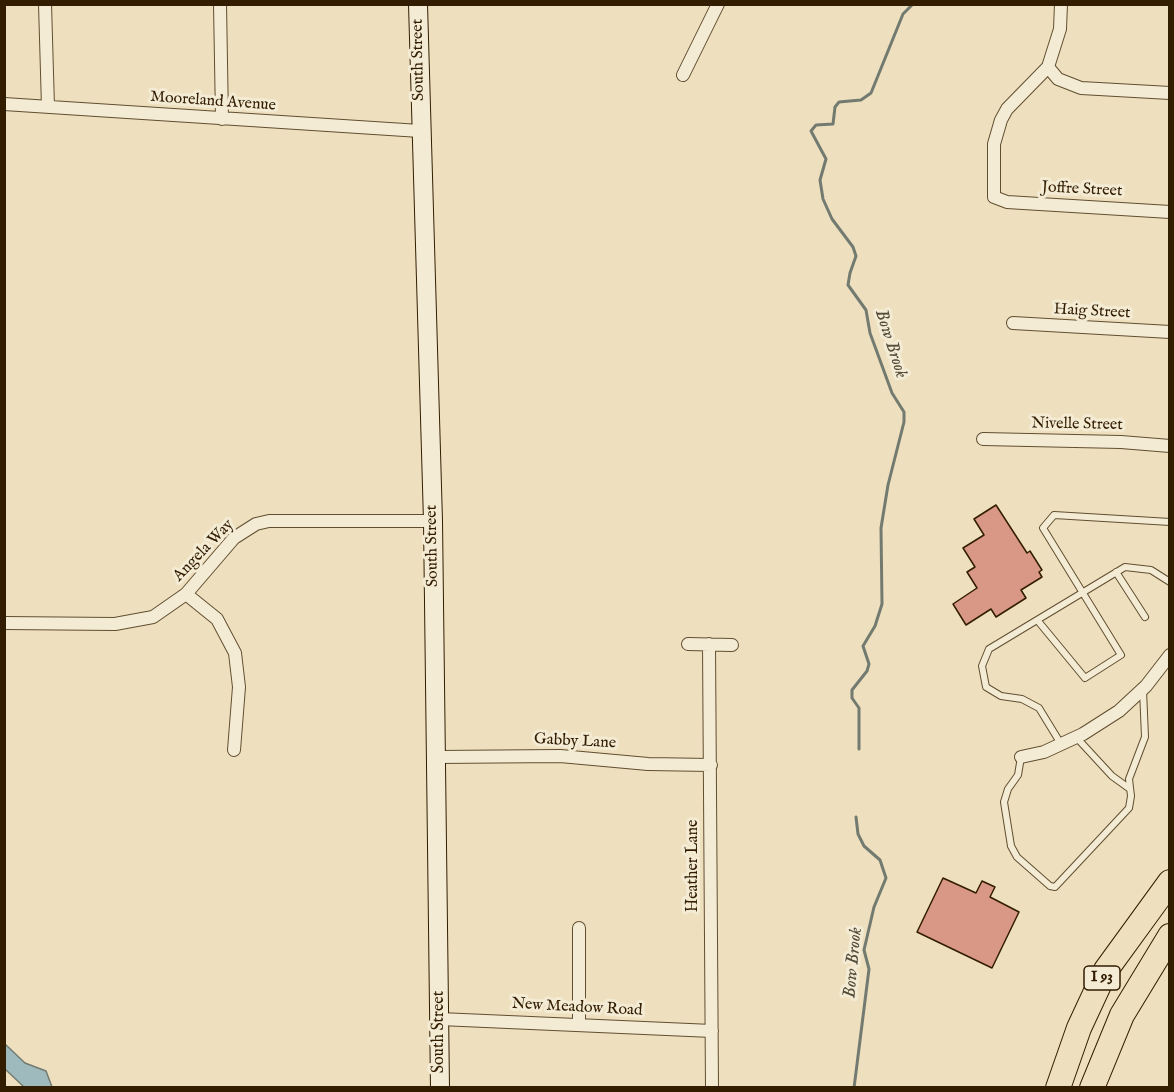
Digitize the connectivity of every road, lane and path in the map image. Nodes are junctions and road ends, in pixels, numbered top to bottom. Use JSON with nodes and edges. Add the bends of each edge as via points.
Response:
{"nodes":[{"id":1,"x":45,"y":4,"type":"edge"},
{"id":2,"x":220,"y":4,"type":"edge"},
{"id":3,"x":418,"y":4,"type":"edge"},
{"id":4,"x":718,"y":4,"type":"edge"},
{"id":5,"x":1061,"y":4,"type":"edge"},
{"id":6,"x":1048,"y":67,"type":"junction"},
{"id":7,"x":682,"y":75,"type":"dead end"},
{"id":8,"x":1170,"y":93,"type":"edge"},
{"id":9,"x":4,"y":104,"type":"edge"},
{"id":10,"x":48,"y":107,"type":"junction"},
{"id":11,"x":222,"y":119,"type":"junction"},
{"id":12,"x":420,"y":130,"type":"junction"},
{"id":13,"x":1170,"y":212,"type":"edge"},
{"id":14,"x":1013,"y":323,"type":"dead end"},
{"id":15,"x":1170,"y":332,"type":"edge"},
{"id":16,"x":983,"y":439,"type":"dead end"},
{"id":17,"x":1170,"y":446,"type":"edge"},
{"id":18,"x":433,"y":521,"type":"junction"},
{"id":19,"x":1170,"y":522,"type":"edge"},
{"id":20,"x":1116,"y":572,"type":"junction"},
{"id":21,"x":1169,"y":582,"type":"edge"},
{"id":22,"x":1082,"y":592,"type":"junction"},
{"id":23,"x":186,"y":594,"type":"junction"},
{"id":24,"x":1145,"y":616,"type":"dead end"},
{"id":25,"x":1038,"y":621,"type":"junction"},
{"id":26,"x":4,"y":623,"type":"edge"},
{"id":27,"x":688,"y":644,"type":"dead end"},
{"id":28,"x":709,"y":644,"type":"junction"},
{"id":29,"x":732,"y":645,"type":"dead end"},
{"id":30,"x":1170,"y":655,"type":"edge"},
{"id":31,"x":1142,"y":689,"type":"junction"},
{"id":32,"x":1076,"y":737,"type":"junction"},
{"id":33,"x":1061,"y":744,"type":"junction"},
{"id":34,"x":234,"y":750,"type":"dead end"},
{"id":35,"x":436,"y":757,"type":"junction"},
{"id":36,"x":1021,"y":757,"type":"joint"},
{"id":37,"x":711,"y":765,"type":"junction"},
{"id":38,"x":1130,"y":789,"type":"junction"},
{"id":39,"x":1170,"y":867,"type":"edge"},
{"id":40,"x":1170,"y":882,"type":"edge"},
{"id":41,"x":579,"y":928,"type":"dead end"},
{"id":42,"x":1170,"y":936,"type":"edge"},
{"id":43,"x":1106,"y":970,"type":"junction"},
{"id":44,"x":440,"y":1019,"type":"junction"},
{"id":45,"x":579,"y":1025,"type":"junction"},
{"id":46,"x":711,"y":1031,"type":"junction"},
{"id":47,"x":440,"y":1088,"type":"edge"},
{"id":48,"x":712,"y":1088,"type":"edge"},
{"id":49,"x":1058,"y":1088,"type":"edge"},
{"id":50,"x":1092,"y":1088,"type":"edge"}],
"edges":[{"from":1,"to":10,"type":"street"},
{"from":2,"to":11,"type":"street"},
{"from":3,"to":12,"type":"main road","name":"South Street"},
{"from":4,"to":7,"type":"street"},
{"from":5,"to":6,"type":"street","via":[[1060,29]]},
{"from":6,"to":8,"type":"street","via":[[1058,78],[1081,88]]},
{"from":6,"to":13,"type":"street","name":"Joffre Street","via":[[1000,120],[994,144],[994,197],[1007,202]]},
{"from":9,"to":10,"type":"street","name":"Mooreland Avenue"},
{"from":10,"to":11,"type":"street","name":"Mooreland Avenue"},
{"from":11,"to":12,"type":"street","name":"Mooreland Avenue"},
{"from":12,"to":18,"type":"main road","name":"South Street"},
{"from":14,"to":15,"type":"street","name":"Haig Street"},
{"from":16,"to":17,"type":"street","name":"Nivelle Street"},
{"from":18,"to":23,"type":"street","name":"Angela Way","via":[[256,524],[234,538]]},
{"from":18,"to":35,"type":"main road","name":"South Street"},
{"from":19,"to":22,"type":"lane","via":[[1053,515],[1043,528]]},
{"from":20,"to":21,"type":"lane","via":[[1125,567],[1151,570]]},
{"from":20,"to":22,"type":"lane"},
{"from":20,"to":24,"type":"lane"},
{"from":22,"to":25,"type":"lane"},
{"from":22,"to":25,"type":"lane","via":[[1121,655],[1085,678]]},
{"from":23,"to":26,"type":"street","name":"Angela Way","via":[[164,611],[141,621]]},
{"from":23,"to":34,"type":"street","via":[[217,619],[235,652],[238,687]]},
{"from":25,"to":33,"type":"lane","via":[[990,649],[982,666],[986,687],[1040,708]]},
{"from":27,"to":28,"type":"street"},
{"from":28,"to":29,"type":"street"},
{"from":28,"to":37,"type":"street","name":"Heather Lane"},
{"from":30,"to":31,"type":"street"},
{"from":31,"to":32,"type":"street","via":[[1119,711]]},
{"from":31,"to":38,"type":"lane","via":[[1145,737],[1131,772]]},
{"from":32,"to":33,"type":"street"},
{"from":32,"to":38,"type":"lane","via":[[1112,776]]},
{"from":33,"to":36,"type":"street"},
{"from":35,"to":37,"type":"street","name":"Gabby Lane","via":[[560,756]]},
{"from":35,"to":44,"type":"main road","name":"South Street"},
{"from":36,"to":38,"type":"lane","via":[[1018,775],[1004,802],[1011,846],[1017,857],[1050,886],[1060,885],[1125,815]]},
{"from":37,"to":46,"type":"street","name":"Heather Lane"},
{"from":39,"to":43,"type":"highway","via":[[1150,893]]},
{"from":40,"to":43,"type":"highway","number":"I 93"},
{"from":41,"to":45,"type":"street"},
{"from":42,"to":50,"type":"highway","number":"I 93","via":[[1122,1015]]},
{"from":43,"to":49,"type":"highway","number":"I 93","via":[[1079,1028]]},
{"from":44,"to":45,"type":"street","name":"New Meadow Road"},
{"from":44,"to":47,"type":"main road","name":"South Street"},
{"from":45,"to":46,"type":"street","name":"New Meadow Road"},
{"from":46,"to":48,"type":"street","name":"Heather Lane"}]}
